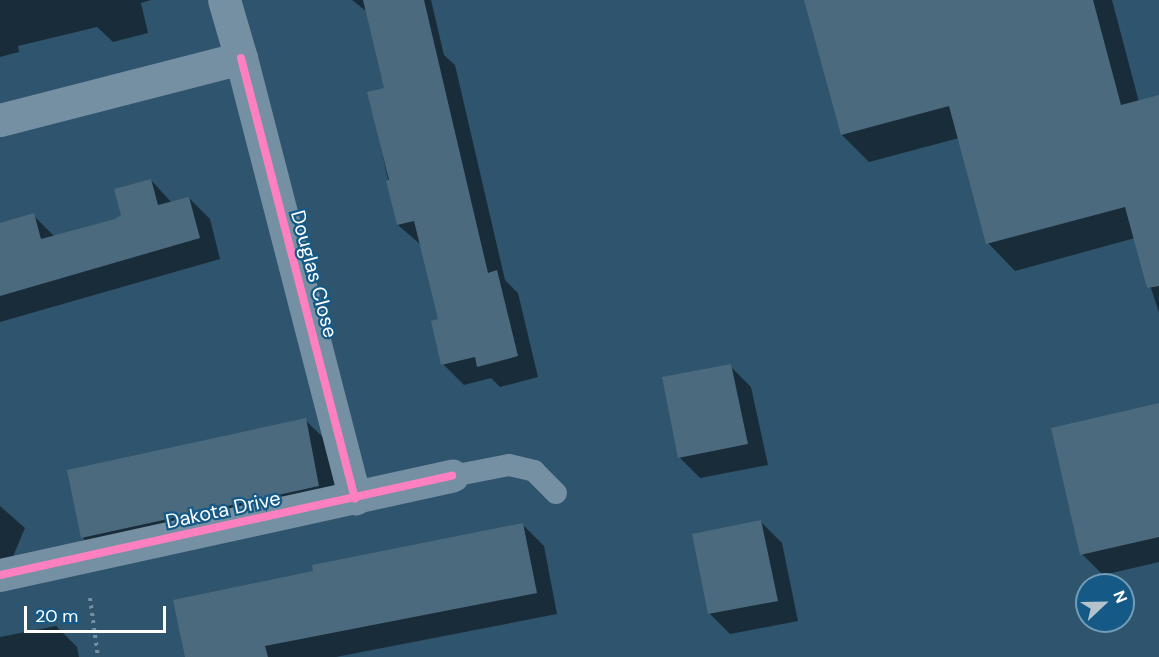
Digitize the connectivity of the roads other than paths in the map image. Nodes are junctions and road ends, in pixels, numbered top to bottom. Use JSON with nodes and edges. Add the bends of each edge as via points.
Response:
{"nodes":[{"id":1,"x":224,"y":0,"type":"edge"},
{"id":2,"x":240,"y":57,"type":"junction"},
{"id":3,"x":0,"y":120,"type":"edge"},
{"id":4,"x":452,"y":476,"type":"joint"},
{"id":5,"x":556,"y":493,"type":"dead end"},
{"id":6,"x":356,"y":498,"type":"junction"},
{"id":7,"x":0,"y":574,"type":"edge"}],
"edges":[{"from":1,"to":2,"type":"street","name":"Douglas Close"},
{"from":2,"to":3,"type":"street"},
{"from":2,"to":6,"type":"street","name":"Douglas Close"},
{"from":4,"to":5,"type":"lane","via":[[509,465],[534,471]]},
{"from":4,"to":6,"type":"street","name":"Dakota Drive"},
{"from":6,"to":7,"type":"street","name":"Dakota Drive"}]}
